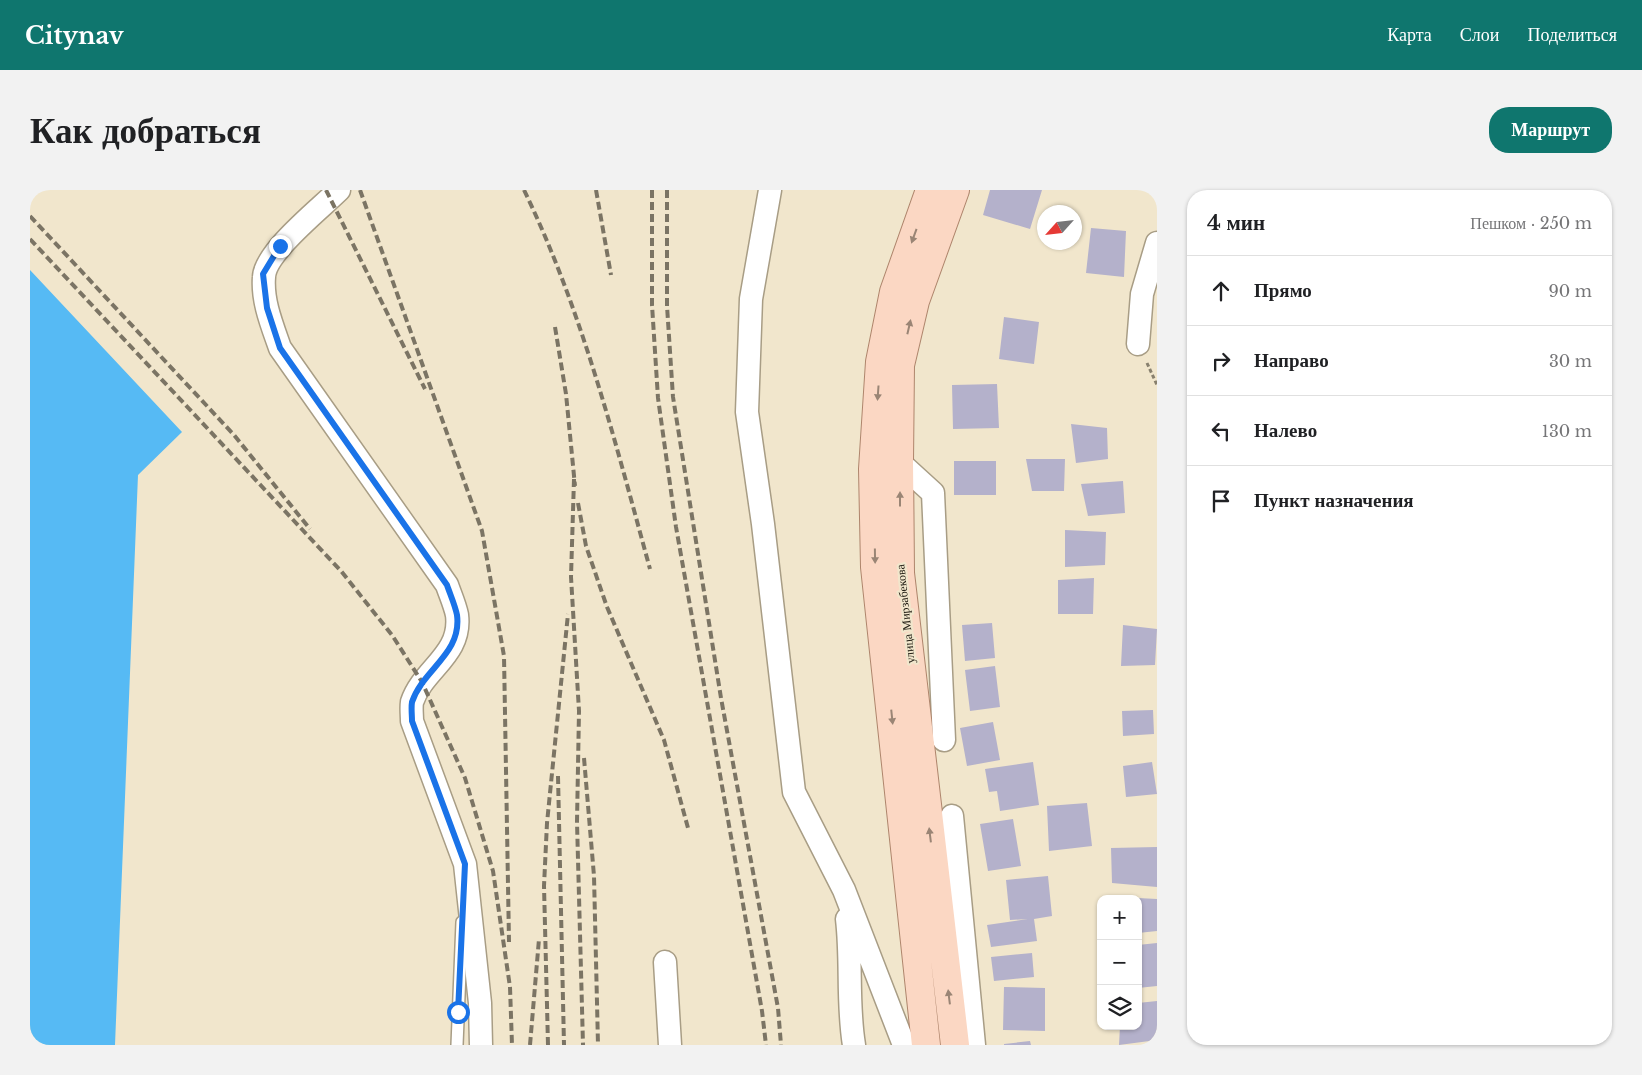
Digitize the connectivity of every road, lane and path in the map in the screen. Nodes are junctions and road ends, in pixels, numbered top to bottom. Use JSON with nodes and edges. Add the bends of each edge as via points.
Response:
{"nodes":[{"id":1,"x":339,"y":190,"type":"edge"},
{"id":2,"x":770,"y":190,"type":"edge"},
{"id":3,"x":930,"y":190,"type":"edge"},
{"id":4,"x":955,"y":190,"type":"edge"},
{"id":5,"x":1157,"y":242,"type":"edge"},
{"id":6,"x":1138,"y":344,"type":"dead end"},
{"id":7,"x":899,"y":462,"type":"junction"},
{"id":8,"x":944,"y":740,"type":"dead end"},
{"id":9,"x":952,"y":816,"type":"dead end"},
{"id":10,"x":465,"y":864,"type":"junction"},
{"id":11,"x":844,"y":890,"type":"junction"},
{"id":12,"x":665,"y":962,"type":"dead end"},
{"id":13,"x":458,"y":1045,"type":"edge"},
{"id":14,"x":481,"y":1045,"type":"edge"},
{"id":15,"x":670,"y":1045,"type":"edge"},
{"id":16,"x":854,"y":1045,"type":"edge"},
{"id":17,"x":904,"y":1045,"type":"edge"},
{"id":18,"x":926,"y":1045,"type":"edge"},
{"id":19,"x":955,"y":1045,"type":"edge"},
{"id":20,"x":974,"y":1045,"type":"edge"}],
"edges":[{"from":1,"to":10,"type":"street","via":[[280,246],[263,274],[267,308],[280,348],[447,585],[457,614],[455,636],[443,661],[422,682],[412,704],[412,721]]},
{"from":2,"to":11,"type":"street","via":[[751,298],[747,412],[794,792]]},
{"from":3,"to":18,"type":"main road","name":"улица Мирзабекова","one_way":true,"via":[[894,292],[880,362],[873,469],[875,567]]},
{"from":7,"to":4,"type":"main road","name":"улица Мирзабекова","one_way":true,"via":[[900,365],[915,301]]},
{"from":5,"to":6,"type":"street","via":[[1142,294]]},
{"from":7,"to":8,"type":"street","via":[[934,494]]},
{"from":19,"to":7,"type":"main road","name":"улица Мирзабекова","one_way":true,"via":[[900,573]]},
{"from":9,"to":20,"type":"street"},
{"from":10,"to":13,"type":"lane"},
{"from":10,"to":14,"type":"street","via":[[480,1004]]},
{"from":11,"to":16,"type":"street","via":[[851,951],[850,1021]]},
{"from":11,"to":17,"type":"street"},
{"from":12,"to":15,"type":"street"}]}
